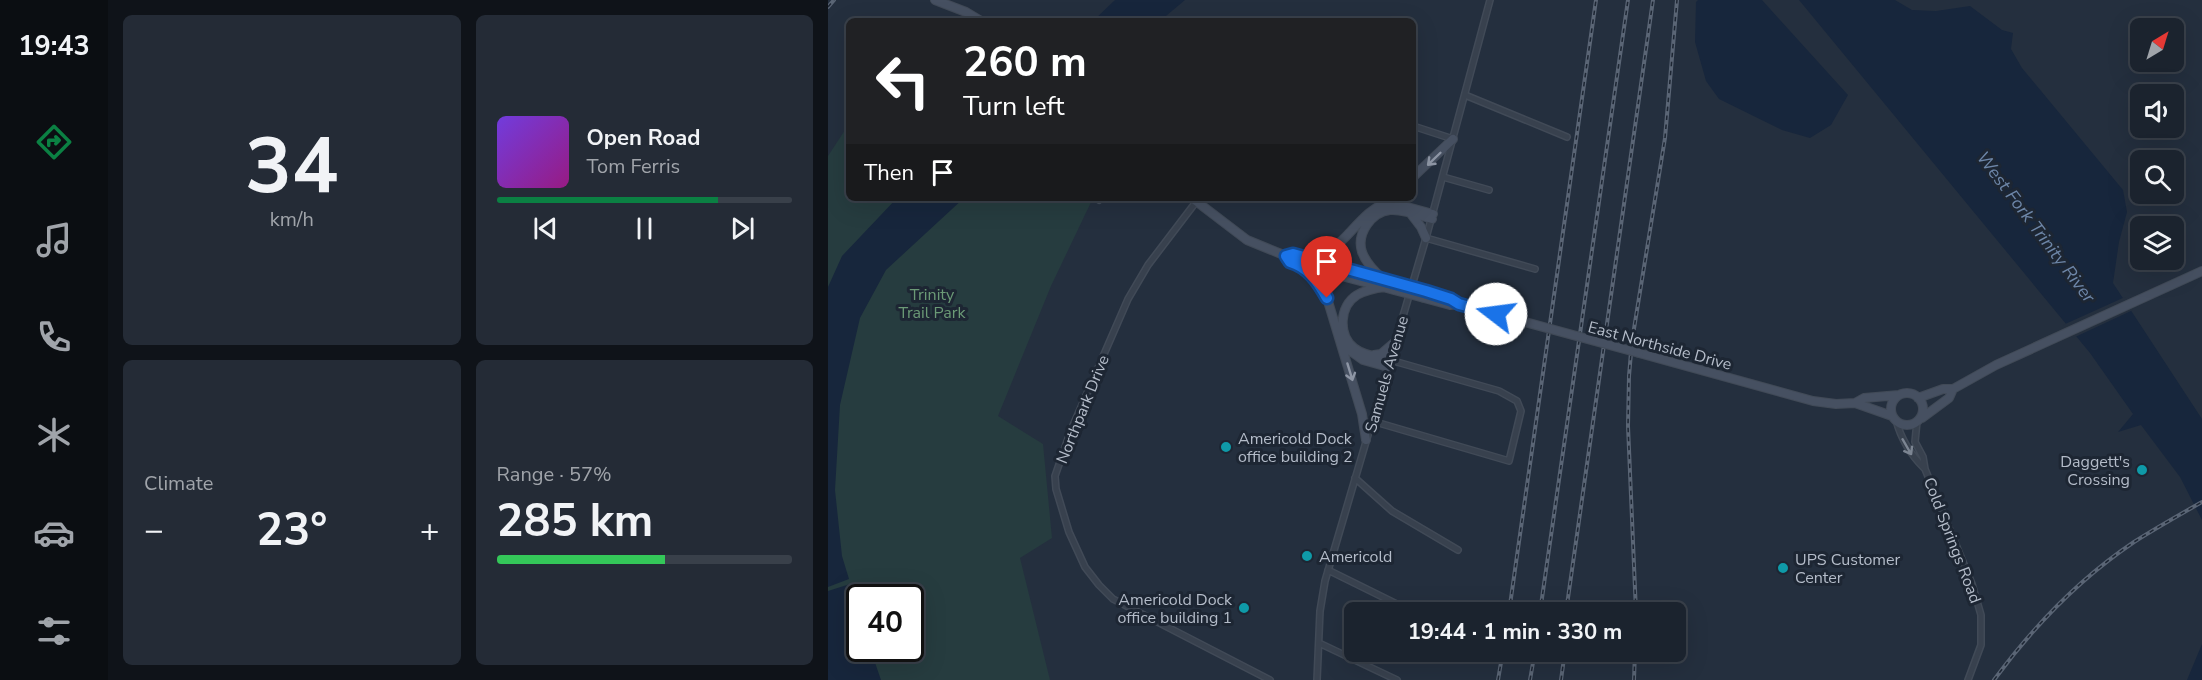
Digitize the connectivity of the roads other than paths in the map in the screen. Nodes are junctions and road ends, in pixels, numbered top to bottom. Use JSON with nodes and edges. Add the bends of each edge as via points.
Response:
{"nodes":[{"id":1,"x":935,"y":0,"type":"edge"},
{"id":2,"x":1490,"y":0,"type":"edge"},
{"id":3,"x":976,"y":18,"type":"edge"},
{"id":4,"x":1465,"y":94,"type":"junction"},
{"id":5,"x":1416,"y":127,"type":"edge"},
{"id":6,"x":1567,"y":137,"type":"dead end"},
{"id":7,"x":1453,"y":138,"type":"junction"},
{"id":8,"x":1416,"y":174,"type":"edge"},
{"id":9,"x":1443,"y":177,"type":"junction"},
{"id":10,"x":1490,"y":190,"type":"dead end"},
{"id":11,"x":1195,"y":201,"type":"edge"},
{"id":12,"x":1198,"y":201,"type":"edge"},
{"id":13,"x":1386,"y":201,"type":"edge"},
{"id":14,"x":1381,"y":205,"type":"junction"},
{"id":15,"x":1410,"y":213,"type":"junction"},
{"id":16,"x":1432,"y":216,"type":"junction"},
{"id":17,"x":1426,"y":238,"type":"junction"},
{"id":18,"x":1302,"y":262,"type":"junction"},
{"id":19,"x":1535,"y":269,"type":"dead end"},
{"id":20,"x":2202,"y":271,"type":"edge"},
{"id":21,"x":1384,"y":283,"type":"junction"},
{"id":22,"x":1395,"y":342,"type":"junction"},
{"id":23,"x":1342,"y":345,"type":"junction"},
{"id":24,"x":1372,"y":356,"type":"junction"},
{"id":25,"x":1389,"y":363,"type":"junction"},
{"id":26,"x":1953,"y":389,"type":"junction"},
{"id":27,"x":1899,"y":395,"type":"junction"},
{"id":28,"x":1918,"y":398,"type":"junction"},
{"id":29,"x":1855,"y":403,"type":"junction"},
{"id":30,"x":1894,"y":418,"type":"junction"},
{"id":31,"x":1918,"y":420,"type":"junction"},
{"id":32,"x":1372,"y":421,"type":"junction"},
{"id":33,"x":1366,"y":440,"type":"junction"},
{"id":34,"x":1925,"y":469,"type":"junction"},
{"id":35,"x":1355,"y":478,"type":"junction"},
{"id":36,"x":1458,"y":550,"type":"dead end"},
{"id":37,"x":1328,"y":570,"type":"junction"},
{"id":38,"x":1393,"y":602,"type":"edge"},
{"id":39,"x":1319,"y":643,"type":"junction"},
{"id":40,"x":1270,"y":680,"type":"edge"},
{"id":41,"x":1317,"y":680,"type":"edge"},
{"id":42,"x":1396,"y":680,"type":"edge"},
{"id":43,"x":1968,"y":680,"type":"edge"}],
"edges":[{"from":1,"to":3,"type":"street"},
{"from":2,"to":4,"type":"street","name":"Samuels Avenue"},
{"from":4,"to":6,"type":"street"},
{"from":4,"to":7,"type":"street","name":"Samuels Avenue"},
{"from":5,"to":7,"type":"street"},
{"from":7,"to":8,"type":"street","one_way":true},
{"from":7,"to":9,"type":"street","name":"Samuels Avenue"},
{"from":9,"to":10,"type":"street"},
{"from":9,"to":16,"type":"street","name":"Samuels Avenue"},
{"from":11,"to":40,"type":"street","name":"Northpark Drive","via":[[1128,299],[1071,430],[1055,476],[1056,489],[1085,567],[1113,598]]},
{"from":12,"to":18,"type":"street","name":"East Northside Drive","via":[[1247,240],[1286,256],[1293,254]]},
{"from":13,"to":14,"type":"street"},
{"from":14,"to":16,"type":"street","via":[[1400,205]]},
{"from":14,"to":18,"type":"street","via":[[1333,249]]},
{"from":15,"to":16,"type":"street"},
{"from":15,"to":17,"type":"street"},
{"from":15,"to":21,"type":"street","via":[[1383,212],[1372,218],[1364,232],[1362,252]]},
{"from":16,"to":17,"type":"street","name":"Samuels Avenue"},
{"from":17,"to":19,"type":"street"},
{"from":17,"to":22,"type":"street","name":"Samuels Avenue"},
{"from":18,"to":21,"type":"street","name":"East Northside Drive"},
{"from":18,"to":23,"type":"street","via":[[1327,298]]},
{"from":20,"to":26,"type":"street"},
{"from":21,"to":24,"type":"street","via":[[1354,297],[1343,316],[1349,344]]},
{"from":21,"to":29,"type":"street","name":"East Northside Drive","bridge":true,"via":[[1449,305],[1459,304],[1814,401]]},
{"from":22,"to":24,"type":"street"},
{"from":22,"to":25,"type":"street","name":"Samuels Avenue"},
{"from":23,"to":25,"type":"street","via":[[1364,360]]},
{"from":23,"to":33,"type":"street","one_way":true},
{"from":24,"to":25,"type":"street"},
{"from":25,"to":32,"type":"street","name":"Samuels Avenue"},
{"from":25,"to":32,"type":"street","via":[[1499,391],[1517,401],[1521,411],[1509,461]]},
{"from":26,"to":28,"type":"street"},
{"from":26,"to":31,"type":"street","via":[[1949,398]]},
{"from":27,"to":28,"type":"street","via":[[1912,393]]},
{"from":27,"to":29,"type":"street","name":"East Northside Drive","via":[[1864,398]]},
{"from":27,"to":30,"type":"street","via":[[1891,405]]},
{"from":28,"to":31,"type":"street","via":[[1923,410]]},
{"from":29,"to":30,"type":"street","name":"East Northside Drive"},
{"from":30,"to":31,"type":"street","via":[[1905,425]]},
{"from":30,"to":34,"type":"street","name":"Cold Springs Road","one_way":true,"via":[[1911,455]]},
{"from":31,"to":34,"type":"street","name":"Cold Springs Road","via":[[1915,442]]},
{"from":32,"to":33,"type":"street","name":"Samuels Avenue"},
{"from":33,"to":35,"type":"street","name":"Samuels Avenue"},
{"from":34,"to":43,"type":"street","name":"Cold Springs Road","via":[[1981,615],[1980,645]]},
{"from":35,"to":36,"type":"street","via":[[1398,515]]},
{"from":35,"to":37,"type":"street","name":"Samuels Avenue"},
{"from":37,"to":38,"type":"street"},
{"from":37,"to":39,"type":"street","name":"Samuels Avenue"},
{"from":39,"to":41,"type":"street","name":"Samuels Avenue"},
{"from":39,"to":42,"type":"street"}]}
